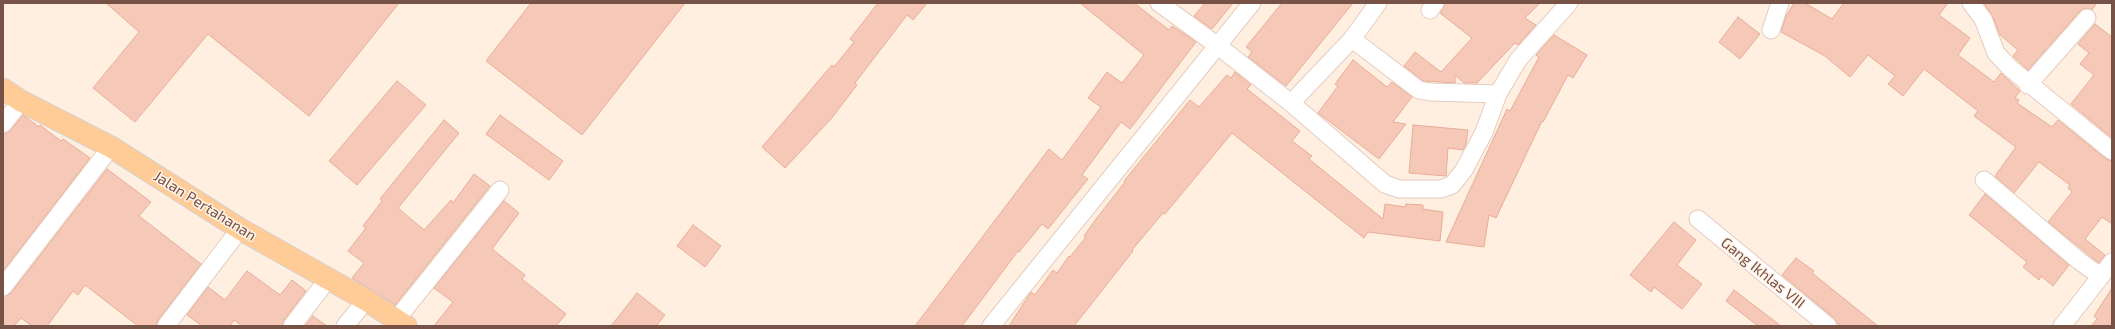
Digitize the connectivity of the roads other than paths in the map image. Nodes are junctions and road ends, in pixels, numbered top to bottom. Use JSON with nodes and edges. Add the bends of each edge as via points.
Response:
{"nodes":[{"id":1,"x":1159,"y":3,"type":"edge"},
{"id":2,"x":1252,"y":3,"type":"edge"},
{"id":3,"x":1378,"y":3,"type":"edge"},
{"id":4,"x":1569,"y":3,"type":"edge"},
{"id":5,"x":1780,"y":3,"type":"edge"},
{"id":6,"x":1971,"y":3,"type":"edge"},
{"id":7,"x":2087,"y":18,"type":"dead end"},
{"id":8,"x":1771,"y":30,"type":"dead end"},
{"id":9,"x":1352,"y":39,"type":"junction"},
{"id":10,"x":1218,"y":46,"type":"junction"},
{"id":11,"x":2028,"y":85,"type":"junction"},
{"id":12,"x":3,"y":89,"type":"edge"},
{"id":13,"x":1498,"y":94,"type":"junction"},
{"id":14,"x":22,"y":101,"type":"junction"},
{"id":15,"x":1291,"y":103,"type":"junction"},
{"id":16,"x":3,"y":124,"type":"edge"},
{"id":17,"x":111,"y":147,"type":"junction"},
{"id":18,"x":2112,"y":152,"type":"edge"},
{"id":19,"x":1984,"y":180,"type":"dead end"},
{"id":20,"x":500,"y":190,"type":"dead end"},
{"id":21,"x":1698,"y":219,"type":"dead end"},
{"id":22,"x":240,"y":229,"type":"junction"},
{"id":23,"x":2112,"y":262,"type":"edge"},
{"id":24,"x":2100,"y":276,"type":"junction"},
{"id":25,"x":328,"y":279,"type":"junction"},
{"id":26,"x":3,"y":287,"type":"edge"},
{"id":27,"x":366,"y":300,"type":"junction"},
{"id":28,"x":401,"y":323,"type":"edge"},
{"id":29,"x":166,"y":326,"type":"edge"},
{"id":30,"x":292,"y":326,"type":"edge"},
{"id":31,"x":345,"y":326,"type":"edge"},
{"id":32,"x":991,"y":326,"type":"edge"},
{"id":33,"x":1828,"y":326,"type":"edge"},
{"id":34,"x":2062,"y":326,"type":"edge"}],
"edges":[{"from":1,"to":10,"type":"street"},
{"from":2,"to":10,"type":"street"},
{"from":3,"to":9,"type":"street"},
{"from":4,"to":13,"type":"street","via":[[1518,60]]},
{"from":5,"to":8,"type":"street"},
{"from":6,"to":11,"type":"street","via":[[1983,19],[1996,53]]},
{"from":7,"to":11,"type":"street"},
{"from":9,"to":13,"type":"street","via":[[1418,90]]},
{"from":9,"to":15,"type":"street"},
{"from":10,"to":15,"type":"street"},
{"from":10,"to":32,"type":"street"},
{"from":11,"to":18,"type":"street"},
{"from":12,"to":14,"type":"main road","name":"Jalan Pertahanan"},
{"from":13,"to":15,"type":"street","via":[[1484,132],[1464,170],[1452,185],[1441,189],[1398,188],[1385,184]]},
{"from":14,"to":16,"type":"street"},
{"from":14,"to":17,"type":"main road","name":"Jalan Pertahanan"},
{"from":17,"to":22,"type":"main road","name":"Jalan Pertahanan"},
{"from":17,"to":26,"type":"street"},
{"from":19,"to":24,"type":"street"},
{"from":20,"to":28,"type":"street"},
{"from":21,"to":33,"type":"street","name":"Gang Ikhlas VIII"},
{"from":22,"to":25,"type":"main road","name":"Jalan Pertahanan"},
{"from":22,"to":29,"type":"street"},
{"from":23,"to":24,"type":"street"},
{"from":24,"to":34,"type":"street"},
{"from":25,"to":27,"type":"main road","name":"Jalan Pertahanan"},
{"from":25,"to":30,"type":"street"},
{"from":27,"to":28,"type":"main road","name":"Jalan Pertahanan"},
{"from":27,"to":31,"type":"street"}]}
